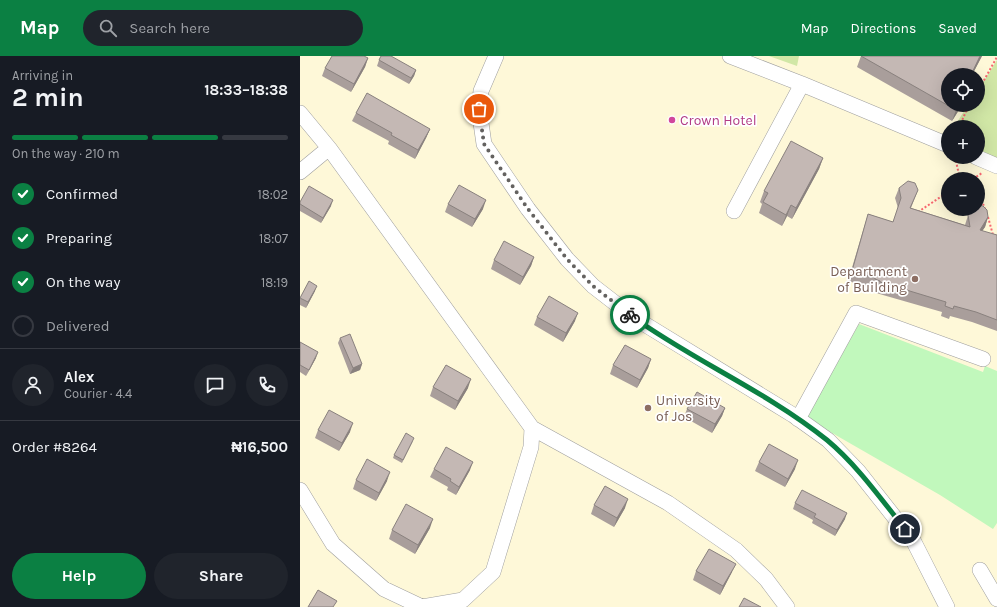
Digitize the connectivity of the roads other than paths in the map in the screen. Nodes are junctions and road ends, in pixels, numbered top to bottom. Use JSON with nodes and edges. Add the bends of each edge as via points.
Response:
{"nodes":[{"id":1,"x":496,"y":56,"type":"edge"},
{"id":2,"x":730,"y":56,"type":"edge"},
{"id":3,"x":802,"y":84,"type":"junction"},
{"id":4,"x":300,"y":113,"type":"edge"},
{"id":5,"x":941,"y":142,"type":"edge"},
{"id":6,"x":329,"y":148,"type":"junction"},
{"id":7,"x":985,"y":161,"type":"edge"},
{"id":8,"x":997,"y":166,"type":"edge"},
{"id":9,"x":300,"y":172,"type":"edge"},
{"id":10,"x":734,"y":211,"type":"dead end"},
{"id":11,"x":983,"y":359,"type":"dead end"},
{"id":12,"x":798,"y":419,"type":"junction"},
{"id":13,"x":532,"y":428,"type":"junction"},
{"id":14,"x":300,"y":490,"type":"edge"},
{"id":15,"x":980,"y":570,"type":"dead end"},
{"id":16,"x":997,"y":599,"type":"edge"},
{"id":17,"x":787,"y":607,"type":"edge"},
{"id":18,"x":947,"y":607,"type":"edge"}],
"edges":[{"from":1,"to":12,"type":"street","via":[[481,91],[479,109],[484,144],[528,209],[567,259],[593,286],[633,317]]},
{"from":2,"to":3,"type":"street"},
{"from":3,"to":5,"type":"street"},
{"from":3,"to":10,"type":"street"},
{"from":4,"to":6,"type":"street"},
{"from":6,"to":9,"type":"street"},
{"from":6,"to":13,"type":"street"},
{"from":7,"to":8,"type":"street"},
{"from":11,"to":12,"type":"street","via":[[856,313]]},
{"from":12,"to":18,"type":"street","via":[[828,440],[886,504],[914,542]]},
{"from":13,"to":14,"type":"street","via":[[531,447],[493,572],[463,600],[422,607],[384,588],[333,544]]},
{"from":13,"to":17,"type":"street","via":[[668,503],[736,550],[766,579]]},
{"from":15,"to":16,"type":"street"}]}
